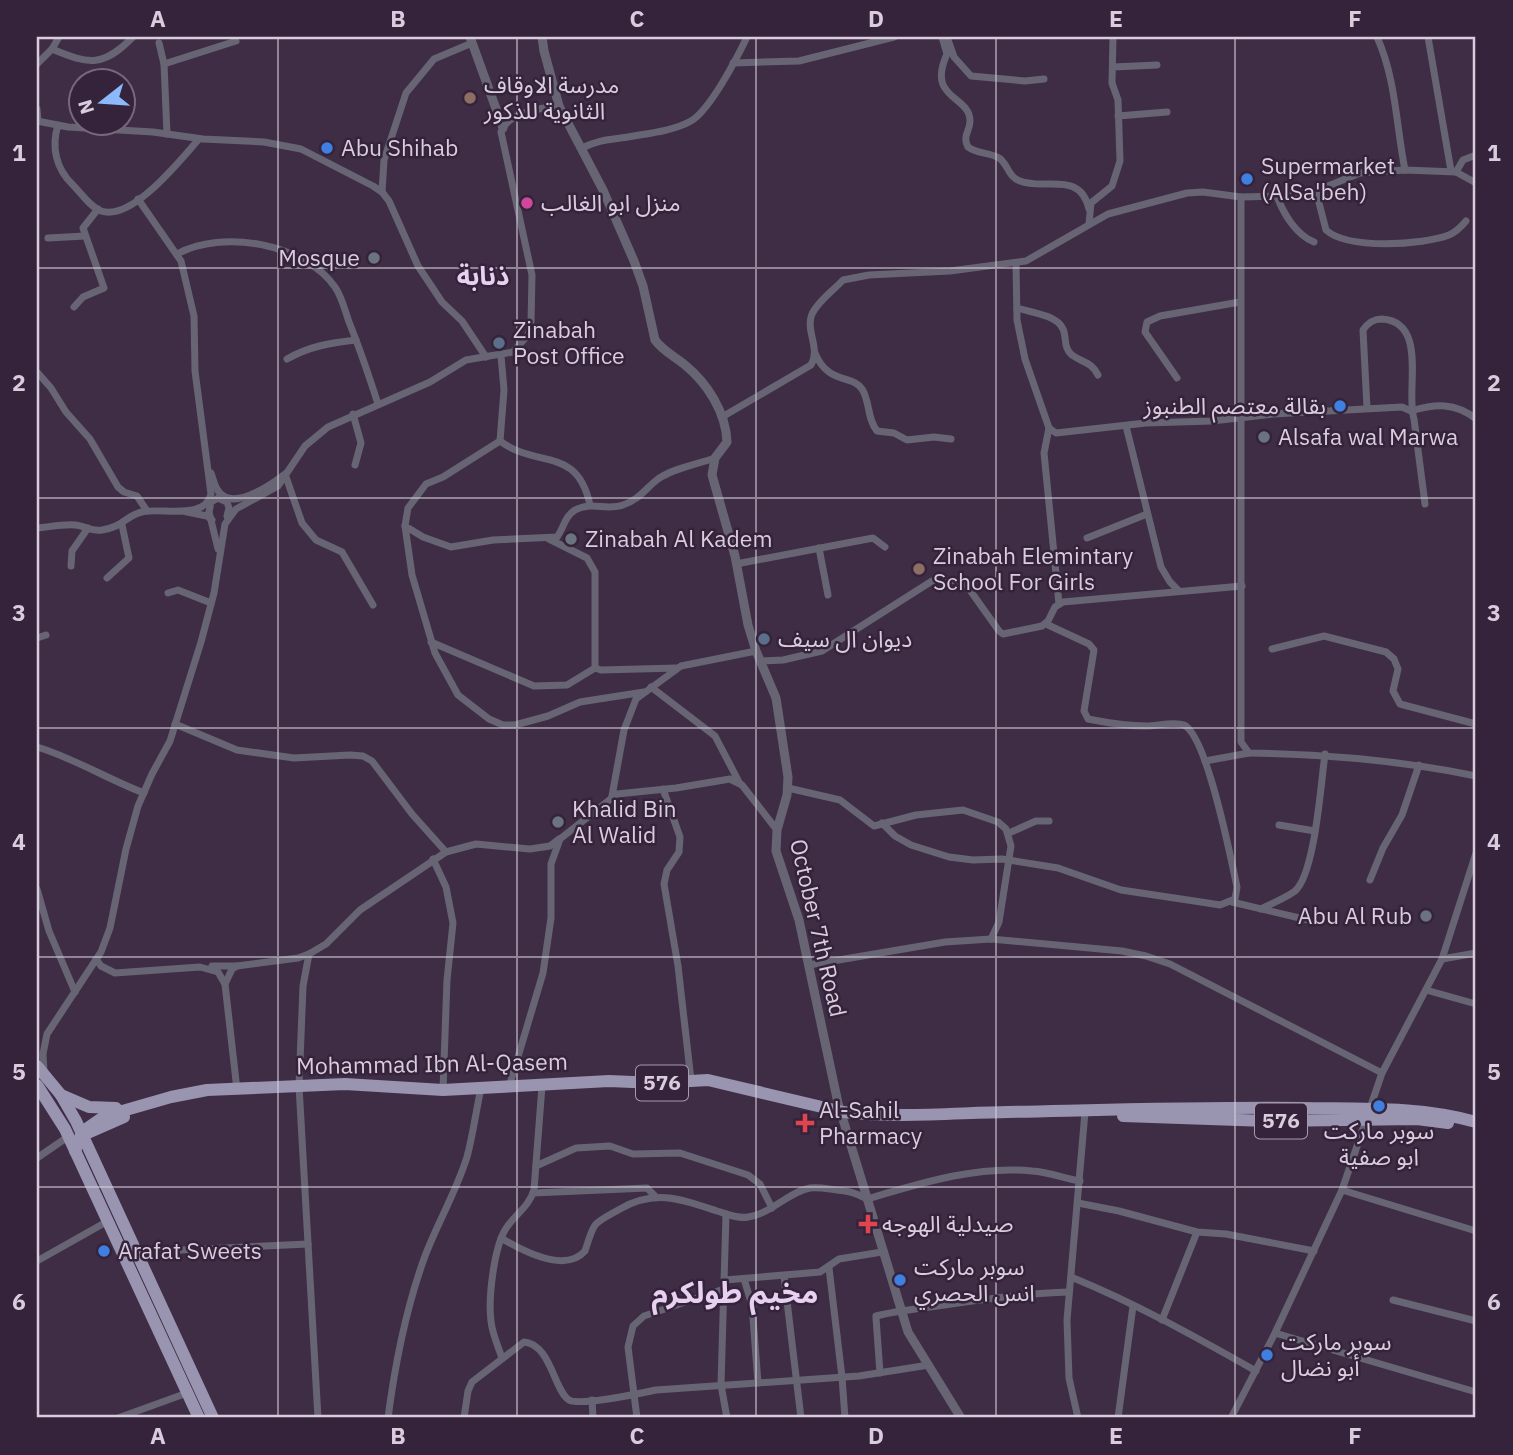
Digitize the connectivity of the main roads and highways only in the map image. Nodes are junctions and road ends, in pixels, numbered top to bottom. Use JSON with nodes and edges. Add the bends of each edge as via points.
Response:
{"nodes":[{"id":1,"x":39,"y":1075,"type":"edge"},
{"id":2,"x":237,"y":1090,"type":"junction"},
{"id":3,"x":61,"y":1096,"type":"junction"},
{"id":4,"x":127,"y":1108,"type":"junction"},
{"id":5,"x":1368,"y":1114,"type":"junction"},
{"id":6,"x":1476,"y":1122,"type":"edge"},
{"id":7,"x":99,"y":1129,"type":"junction"},
{"id":8,"x":1476,"y":1130,"type":"edge"},
{"id":9,"x":78,"y":1135,"type":"junction"},
{"id":10,"x":97,"y":1164,"type":"junction"},
{"id":11,"x":199,"y":1418,"type":"edge"},
{"id":12,"x":213,"y":1418,"type":"edge"}],
"edges":[{"from":1,"to":3,"type":"main road"},
{"from":1,"to":9,"type":"main road","via":[[61,1123]]},
{"from":2,"to":4,"type":"main road","via":[[207,1090]]},
{"from":2,"to":5,"type":"main road","name":"Mohammad Ibn Al-Qasem","number":"576","via":[[345,1084],[443,1090],[708,1080],[840,1111],[937,1116],[1007,1112],[1144,1118]]},
{"from":2,"to":7,"type":"main road","via":[[134,1114]]},
{"from":3,"to":4,"type":"main road","via":[[89,1107]]},
{"from":3,"to":9,"type":"main road"},
{"from":4,"to":9,"type":"main road","via":[[105,1116]]},
{"from":5,"to":6,"type":"main road","name":"Mohammad Ibn Al-Qasem","number":"576","via":[[1423,1110]]},
{"from":5,"to":8,"type":"main road","name":"Mohammad Ibn Al-Qasem","number":"576","via":[[1433,1120]]},
{"from":7,"to":9,"type":"main road"},
{"from":7,"to":10,"type":"main road"},
{"from":9,"to":10,"type":"main road"},
{"from":9,"to":11,"type":"main road","via":[[75,1151]]},
{"from":10,"to":12,"type":"main road"}]}
